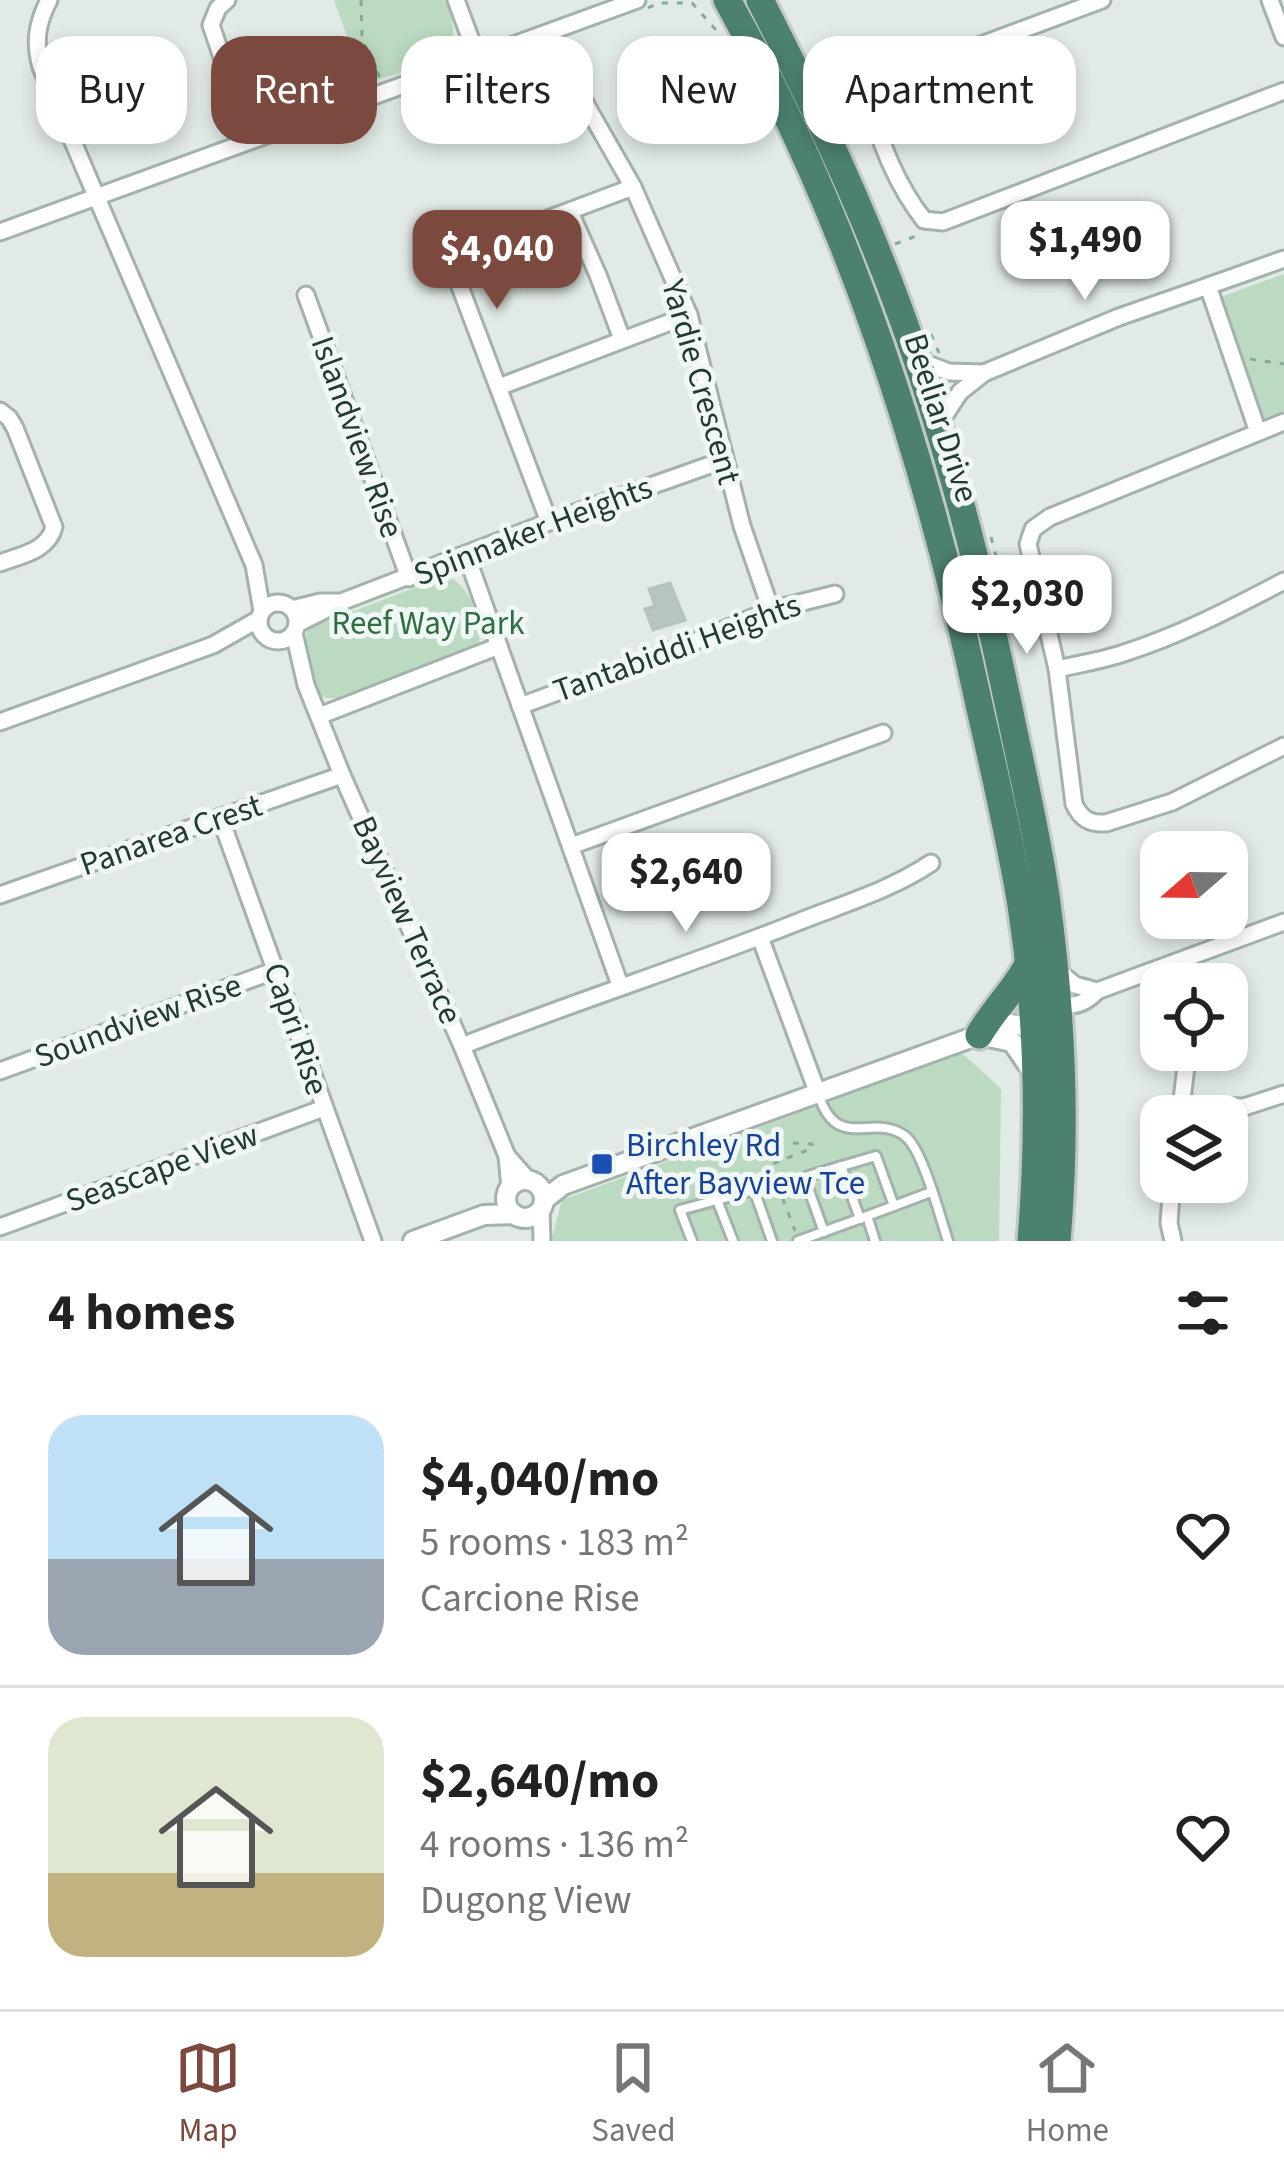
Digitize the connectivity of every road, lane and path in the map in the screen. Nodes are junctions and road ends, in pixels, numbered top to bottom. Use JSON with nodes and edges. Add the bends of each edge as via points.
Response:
{"nodes":[{"id":1,"x":49,"y":0,"type":"edge"},
{"id":2,"x":227,"y":0,"type":"edge"},
{"id":3,"x":361,"y":0,"type":"edge"},
{"id":4,"x":456,"y":0,"type":"edge"},
{"id":5,"x":760,"y":0,"type":"edge"},
{"id":6,"x":1102,"y":0,"type":"edge"},
{"id":7,"x":1270,"y":0,"type":"edge"},
{"id":8,"x":639,"y":5,"type":"edge"},
{"id":9,"x":736,"y":19,"type":"edge"},
{"id":10,"x":546,"y":35,"type":"junction"},
{"id":11,"x":213,"y":36,"type":"edge"},
{"id":12,"x":469,"y":36,"type":"edge"},
{"id":13,"x":543,"y":36,"type":"edge"},
{"id":14,"x":1284,"y":38,"type":"edge"},
{"id":15,"x":401,"y":85,"type":"edge"},
{"id":16,"x":387,"y":90,"type":"junction"},
{"id":17,"x":1284,"y":91,"type":"edge"},
{"id":18,"x":377,"y":94,"type":"edge"},
{"id":19,"x":239,"y":144,"type":"edge"},
{"id":20,"x":634,"y":187,"type":"junction"},
{"id":21,"x":96,"y":195,"type":"junction"},
{"id":22,"x":570,"y":212,"type":"junction"},
{"id":23,"x":0,"y":232,"type":"edge"},
{"id":24,"x":1284,"y":259,"type":"edge"},
{"id":25,"x":1208,"y":286,"type":"junction"},
{"id":26,"x":306,"y":296,"type":"dead end"},
{"id":27,"x":689,"y":314,"type":"junction"},
{"id":28,"x":622,"y":339,"type":"junction"},
{"id":29,"x":1244,"y":356,"type":"dead end"},
{"id":30,"x":917,"y":360,"type":"junction"},
{"id":31,"x":1284,"y":364,"type":"edge"},
{"id":32,"x":984,"y":373,"type":"junction"},
{"id":33,"x":499,"y":387,"type":"junction"},
{"id":34,"x":0,"y":410,"type":"edge"},
{"id":35,"x":1284,"y":422,"type":"edge"},
{"id":36,"x":938,"y":425,"type":"junction"},
{"id":37,"x":1258,"y":432,"type":"junction"},
{"id":38,"x":724,"y":460,"type":"junction"},
{"id":39,"x":549,"y":522,"type":"junction"},
{"id":40,"x":466,"y":554,"type":"junction"},
{"id":41,"x":0,"y":562,"type":"edge"},
{"id":42,"x":254,"y":565,"type":"junction"},
{"id":43,"x":409,"y":578,"type":"junction"},
{"id":44,"x":1284,"y":581,"type":"edge"},
{"id":45,"x":835,"y":594,"type":"dead end"},
{"id":46,"x":771,"y":610,"type":"junction"},
{"id":47,"x":261,"y":615,"type":"junction"},
{"id":48,"x":290,"y":617,"type":"junction"},
{"id":49,"x":272,"y":639,"type":"junction"},
{"id":50,"x":213,"y":645,"type":"junction"},
{"id":51,"x":499,"y":646,"type":"junction"},
{"id":52,"x":1057,"y":669,"type":"junction"},
{"id":53,"x":306,"y":685,"type":"junction"},
{"id":54,"x":520,"y":706,"type":"junction"},
{"id":55,"x":319,"y":716,"type":"junction"},
{"id":56,"x":0,"y":722,"type":"edge"},
{"id":57,"x":883,"y":733,"type":"dead end"},
{"id":58,"x":1284,"y":746,"type":"edge"},
{"id":59,"x":1022,"y":771,"type":"junction"},
{"id":60,"x":342,"y":775,"type":"junction"},
{"id":61,"x":220,"y":818,"type":"junction"},
{"id":62,"x":572,"y":846,"type":"junction"},
{"id":63,"x":931,"y":863,"type":"dead end"},
{"id":64,"x":0,"y":895,"type":"edge"},
{"id":65,"x":1022,"y":911,"type":"junction"},
{"id":66,"x":1284,"y":922,"type":"edge"},
{"id":67,"x":760,"y":937,"type":"junction"},
{"id":68,"x":1177,"y":963,"type":"edge"},
{"id":69,"x":276,"y":970,"type":"junction"},
{"id":70,"x":1037,"y":972,"type":"junction"},
{"id":71,"x":1140,"y":976,"type":"edge"},
{"id":72,"x":620,"y":985,"type":"junction"},
{"id":73,"x":1097,"y":991,"type":"junction"},
{"id":74,"x":1056,"y":1002,"type":"junction"},
{"id":75,"x":1032,"y":1027,"type":"junction"},
{"id":76,"x":979,"y":1035,"type":"junction"},
{"id":77,"x":462,"y":1046,"type":"junction"},
{"id":78,"x":0,"y":1071,"type":"edge"},
{"id":79,"x":1048,"y":1074,"type":"junction"},
{"id":80,"x":818,"y":1094,"type":"junction"},
{"id":81,"x":1284,"y":1094,"type":"edge"},
{"id":82,"x":1248,"y":1106,"type":"edge"},
{"id":83,"x":323,"y":1108,"type":"junction"},
{"id":84,"x":1062,"y":1139,"type":"junction"},
{"id":85,"x":841,"y":1166,"type":"junction"},
{"id":86,"x":932,"y":1192,"type":"junction"},
{"id":87,"x":526,"y":1199,"type":"junction"},
{"id":88,"x":717,"y":1200,"type":"junction"},
{"id":89,"x":1170,"y":1203,"type":"edge"},
{"id":90,"x":894,"y":1206,"type":"junction"},
{"id":91,"x":864,"y":1217,"type":"junction"},
{"id":92,"x":0,"y":1227,"type":"edge"},
{"id":93,"x":824,"y":1232,"type":"junction"},
{"id":94,"x":373,"y":1241,"type":"edge"},
{"id":95,"x":413,"y":1241,"type":"edge"},
{"id":96,"x":543,"y":1241,"type":"edge"},
{"id":97,"x":692,"y":1241,"type":"edge"},
{"id":98,"x":733,"y":1241,"type":"edge"},
{"id":99,"x":772,"y":1241,"type":"edge"},
{"id":100,"x":798,"y":1241,"type":"edge"},
{"id":101,"x":875,"y":1241,"type":"edge"},
{"id":102,"x":948,"y":1241,"type":"edge"},
{"id":103,"x":1031,"y":1241,"type":"edge"},
{"id":104,"x":1047,"y":1241,"type":"edge"},
{"id":105,"x":1057,"y":1241,"type":"edge"},
{"id":106,"x":1173,"y":1241,"type":"edge"}],
"edges":[{"from":1,"to":21,"type":"street","name":"Bayview Terrace","via":[[38,26],[40,67]]},
{"from":2,"to":11,"type":"street","via":[[213,16]]},
{"from":3,"to":16,"type":"path","via":[[362,39]]},
{"from":4,"to":12,"type":"street"},
{"from":5,"to":30,"type":"highway","name":"Beeliar Drive","via":[[839,163]]},
{"from":6,"to":17,"type":"street","via":[[880,83],[870,98],[874,123],[924,220],[943,222]]},
{"from":7,"to":14,"type":"street"},
{"from":8,"to":9,"type":"path","via":[[692,3]]},
{"from":8,"to":10,"type":"street"},
{"from":9,"to":65,"type":"highway","name":"Beeliar Drive","via":[[829,209],[898,393],[952,584]]},
{"from":10,"to":13,"type":"street"},
{"from":10,"to":20,"type":"street","name":"Yardie Crescent"},
{"from":15,"to":16,"type":"street"},
{"from":16,"to":18,"type":"street"},
{"from":19,"to":21,"type":"street"},
{"from":20,"to":22,"type":"street"},
{"from":20,"to":27,"type":"street","name":"Yardie Crescent"},
{"from":21,"to":23,"type":"street"},
{"from":21,"to":42,"type":"street","name":"Bayview Terrace"},
{"from":22,"to":28,"type":"street"},
{"from":22,"to":33,"type":"street","via":[[468,249],[458,260],[456,276]]},
{"from":24,"to":25,"type":"street"},
{"from":25,"to":32,"type":"street"},
{"from":25,"to":37,"type":"street"},
{"from":26,"to":43,"type":"street","name":"Islandview Rise"},
{"from":27,"to":28,"type":"street"},
{"from":27,"to":38,"type":"street","name":"Yardie Crescent"},
{"from":28,"to":33,"type":"street"},
{"from":29,"to":31,"type":"path"},
{"from":30,"to":32,"type":"street","via":[[949,373]]},
{"from":30,"to":36,"type":"highway","name":"Beeliar Drive"},
{"from":32,"to":36,"type":"street"},
{"from":33,"to":39,"type":"street"},
{"from":34,"to":41,"type":"street","via":[[15,428],[54,526],[45,544]]},
{"from":35,"to":37,"type":"street"},
{"from":36,"to":59,"type":"highway","name":"Beeliar Drive"},
{"from":37,"to":52,"type":"street","via":[[1034,529],[1030,560]]},
{"from":38,"to":39,"type":"street","name":"Spinnaker Heights"},
{"from":38,"to":46,"type":"street","name":"Yardie Crescent"},
{"from":39,"to":40,"type":"street","name":"Spinnaker Heights"},
{"from":40,"to":43,"type":"street","name":"Spinnaker Heights"},
{"from":40,"to":51,"type":"street"},
{"from":42,"to":47,"type":"street","name":"Bayview Terrace"},
{"from":42,"to":48,"type":"street","name":"Bayview Terrace"},
{"from":43,"to":48,"type":"street","name":"Spinnaker Heights"},
{"from":44,"to":52,"type":"street","via":[[1156,641]]},
{"from":45,"to":46,"type":"street","name":"Tantabiddi Heights"},
{"from":46,"to":54,"type":"street","name":"Tantabiddi Heights"},
{"from":47,"to":48,"type":"street","via":[[269,604]]},
{"from":47,"to":49,"type":"street","via":[[260,628]]},
{"from":47,"to":50,"type":"street"},
{"from":48,"to":49,"type":"street","via":[[286,639]]},
{"from":48,"to":53,"type":"street","name":"Bayview Terrace"},
{"from":49,"to":50,"type":"street"},
{"from":49,"to":53,"type":"street","name":"Bayview Terrace"},
{"from":50,"to":56,"type":"street"},
{"from":51,"to":54,"type":"street"},
{"from":51,"to":55,"type":"street"},
{"from":52,"to":58,"type":"street","via":[[1074,804],[1095,824],[1172,802]]},
{"from":53,"to":55,"type":"street","name":"Bayview Terrace"},
{"from":54,"to":62,"type":"street"},
{"from":55,"to":60,"type":"street","name":"Bayview Terrace"},
{"from":57,"to":62,"type":"street"},
{"from":59,"to":65,"type":"highway","via":[[1010,778],[1027,887]]},
{"from":59,"to":70,"type":"highway","name":"Beeliar Drive","via":[[1040,857]]},
{"from":60,"to":61,"type":"street","name":"Panarea Crest"},
{"from":60,"to":77,"type":"street","name":"Bayview Terrace"},
{"from":61,"to":64,"type":"street","name":"Panarea Crest"},
{"from":61,"to":69,"type":"street","name":"Capri Rise"},
{"from":62,"to":72,"type":"street"},
{"from":63,"to":67,"type":"street"},
{"from":65,"to":70,"type":"highway","name":"Beeliar Drive"},
{"from":66,"to":68,"type":"street"},
{"from":67,"to":72,"type":"street"},
{"from":67,"to":80,"type":"street"},
{"from":69,"to":78,"type":"street","name":"Soundview Rise"},
{"from":69,"to":83,"type":"street","name":"Capri Rise"},
{"from":70,"to":73,"type":"street"},
{"from":70,"to":74,"type":"highway","name":"Beeliar Drive"},
{"from":70,"to":75,"type":"highway","name":"Beeliar Drive"},
{"from":70,"to":76,"type":"highway"},
{"from":71,"to":73,"type":"street"},
{"from":72,"to":77,"type":"street"},
{"from":73,"to":74,"type":"street","via":[[1076,1006]]},
{"from":74,"to":79,"type":"highway","name":"Beeliar Drive"},
{"from":75,"to":76,"type":"street","via":[[1002,1023]]},
{"from":75,"to":79,"type":"highway","name":"Beeliar Drive"},
{"from":76,"to":79,"type":"street","via":[[1012,1042]]},
{"from":76,"to":80,"type":"street"},
{"from":77,"to":87,"type":"street","name":"Bayview Terrace"},
{"from":79,"to":84,"type":"highway","name":"Beeliar Drive"},
{"from":79,"to":103,"type":"highway","name":"Beeliar Drive"},
{"from":80,"to":86,"type":"lane","via":[[842,1127],[902,1133]]},
{"from":80,"to":87,"type":"street"},
{"from":81,"to":82,"type":"street"},
{"from":83,"to":92,"type":"street","name":"Seascape View"},
{"from":83,"to":94,"type":"street","name":"Capri Rise"},
{"from":84,"to":104,"type":"highway"},
{"from":84,"to":105,"type":"highway","name":"Beeliar Drive"},
{"from":85,"to":90,"type":"lane","via":[[876,1156]]},
{"from":85,"to":91,"type":"lane"},
{"from":85,"to":93,"type":"lane","via":[[806,1178]]},
{"from":86,"to":90,"type":"lane"},
{"from":86,"to":102,"type":"lane"},
{"from":87,"to":95,"type":"street"},
{"from":87,"to":96,"type":"street","name":"Bayview Terrace"},
{"from":88,"to":97,"type":"lane","via":[[680,1210]]},
{"from":88,"to":98,"type":"lane"},
{"from":88,"to":99,"type":"lane","via":[[754,1190]]},
{"from":89,"to":106,"type":"street"},
{"from":90,"to":91,"type":"lane"},
{"from":91,"to":93,"type":"lane"},
{"from":91,"to":101,"type":"lane"},
{"from":93,"to":100,"type":"lane"}]}
